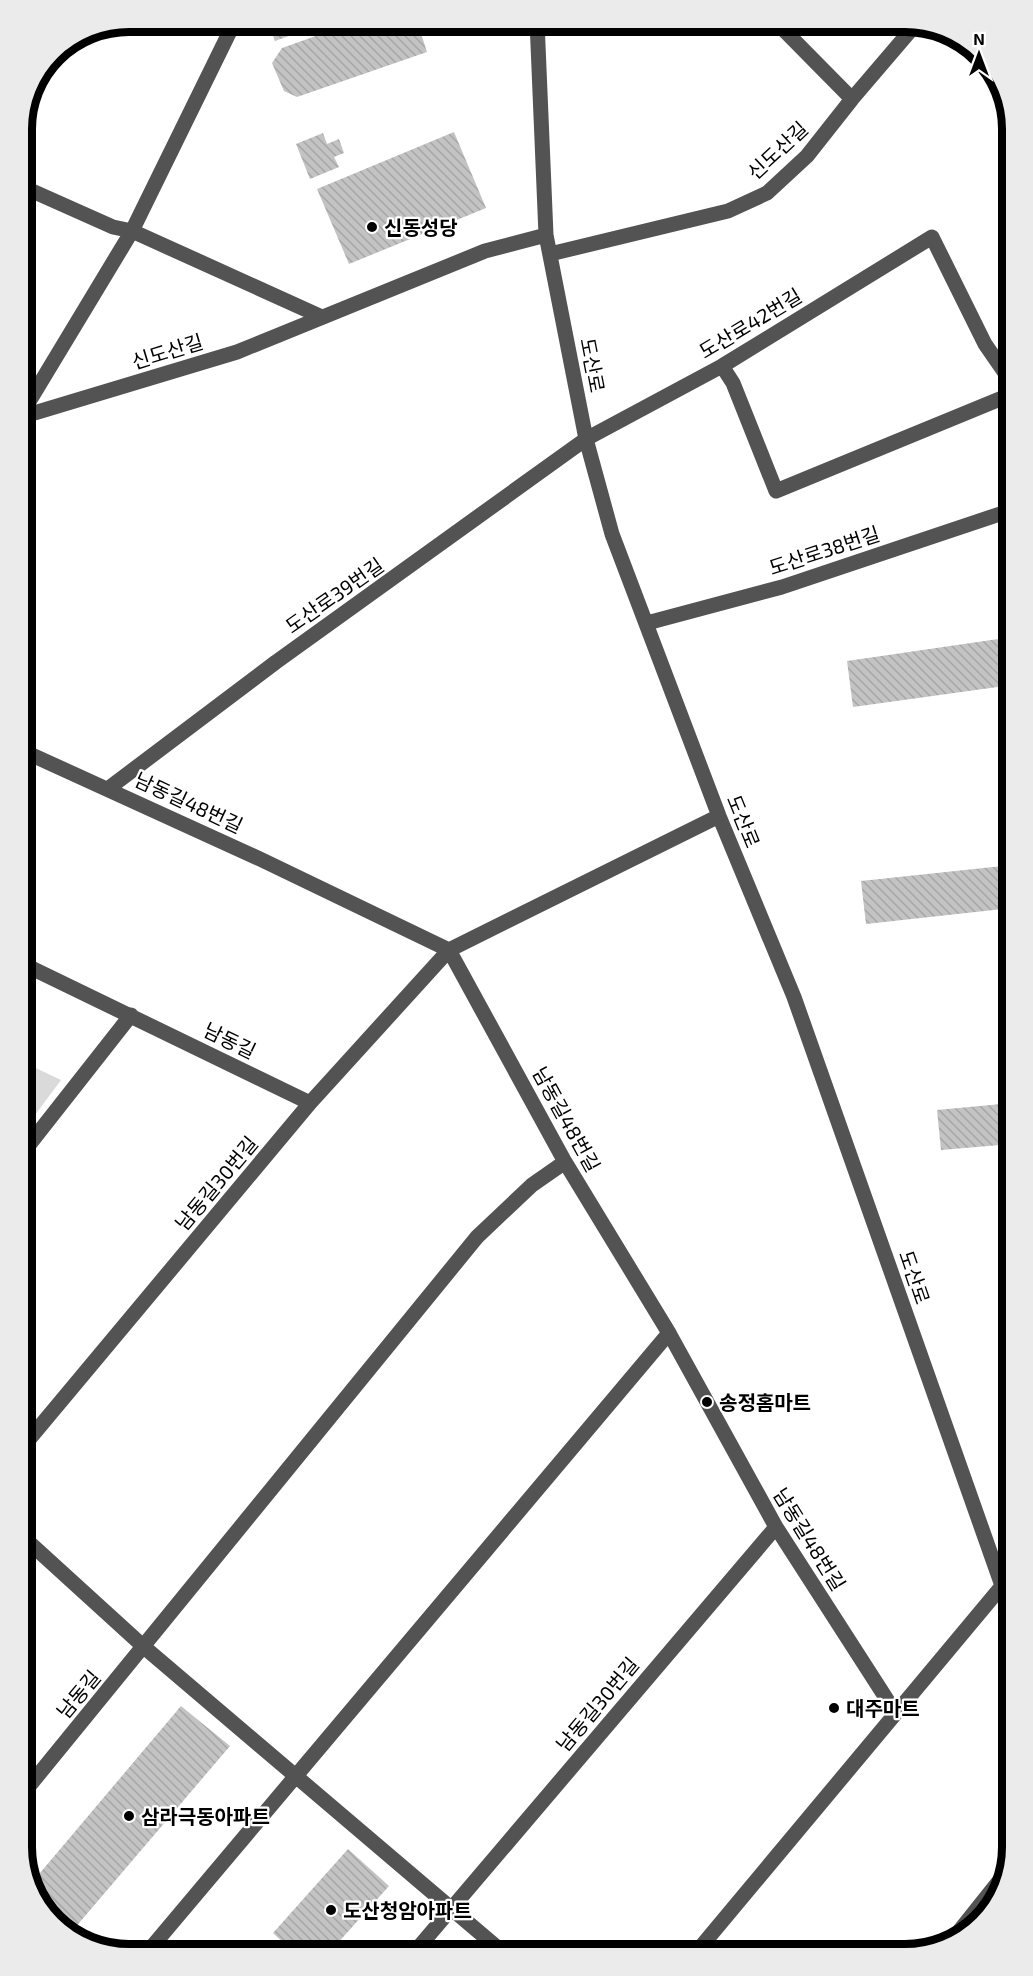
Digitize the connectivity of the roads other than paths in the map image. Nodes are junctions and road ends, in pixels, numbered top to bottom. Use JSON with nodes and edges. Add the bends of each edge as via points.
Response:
{"nodes":[{"id":1,"x":230,"y":32,"type":"edge"},
{"id":2,"x":537,"y":32,"type":"edge"},
{"id":3,"x":786,"y":32,"type":"edge"},
{"id":4,"x":909,"y":32,"type":"edge"},
{"id":5,"x":852,"y":99,"type":"junction"},
{"id":6,"x":32,"y":191,"type":"edge"},
{"id":7,"x":132,"y":231,"type":"junction"},
{"id":8,"x":546,"y":235,"type":"junction"},
{"id":9,"x":550,"y":254,"type":"junction"},
{"id":10,"x":322,"y":317,"type":"junction"},
{"id":11,"x":722,"y":366,"type":"junction"},
{"id":12,"x":1002,"y":369,"type":"edge"},
{"id":13,"x":32,"y":398,"type":"edge"},
{"id":14,"x":1002,"y":398,"type":"edge"},
{"id":15,"x":32,"y":413,"type":"edge"},
{"id":16,"x":586,"y":439,"type":"junction"},
{"id":17,"x":1002,"y":513,"type":"edge"},
{"id":18,"x":647,"y":623,"type":"junction"},
{"id":19,"x":32,"y":755,"type":"edge"},
{"id":20,"x":109,"y":788,"type":"junction"},
{"id":21,"x":719,"y":816,"type":"junction"},
{"id":22,"x":449,"y":950,"type":"junction"},
{"id":23,"x":32,"y":968,"type":"edge"},
{"id":24,"x":131,"y":1015,"type":"junction"},
{"id":25,"x":310,"y":1102,"type":"junction"},
{"id":26,"x":32,"y":1141,"type":"edge"},
{"id":27,"x":565,"y":1162,"type":"junction"},
{"id":28,"x":669,"y":1333,"type":"junction"},
{"id":29,"x":32,"y":1436,"type":"edge"},
{"id":30,"x":776,"y":1527,"type":"junction"},
{"id":31,"x":32,"y":1545,"type":"edge"},
{"id":32,"x":1002,"y":1586,"type":"joint"},
{"id":33,"x":144,"y":1647,"type":"junction"},
{"id":34,"x":895,"y":1712,"type":"junction"},
{"id":35,"x":295,"y":1775,"type":"junction"},
{"id":36,"x":32,"y":1783,"type":"edge"},
{"id":37,"x":989,"y":1894,"type":"edge"},
{"id":38,"x":450,"y":1909,"type":"junction"},
{"id":39,"x":969,"y":1919,"type":"edge"},
{"id":40,"x":154,"y":1944,"type":"edge"},
{"id":41,"x":421,"y":1944,"type":"edge"},
{"id":42,"x":493,"y":1944,"type":"edge"},
{"id":43,"x":703,"y":1944,"type":"edge"}],
"edges":[{"from":1,"to":7,"type":"street","name":"신도산길"},
{"from":2,"to":8,"type":"street","name":"도산로"},
{"from":3,"to":5,"type":"street"},
{"from":4,"to":5,"type":"street","name":"신도산길"},
{"from":5,"to":9,"type":"street","name":"신도산길","via":[[807,156],[767,193],[728,211]]},
{"from":6,"to":7,"type":"street","via":[[113,227]]},
{"from":7,"to":10,"type":"street"},
{"from":7,"to":13,"type":"street","name":"신도산길"},
{"from":8,"to":9,"type":"street","name":"도산로"},
{"from":8,"to":10,"type":"street","name":"신도산길","via":[[484,251]]},
{"from":9,"to":16,"type":"street","name":"도산로"},
{"from":10,"to":15,"type":"street","name":"신도산길","via":[[237,352]]},
{"from":11,"to":12,"type":"street","name":"도산로42번길","via":[[932,237],[985,344]]},
{"from":11,"to":14,"type":"street","via":[[733,383],[776,491]]},
{"from":11,"to":16,"type":"street","name":"도산로42번길"},
{"from":16,"to":18,"type":"street","name":"도산로","via":[[612,534]]},
{"from":16,"to":20,"type":"street","name":"도산로39번길","via":[[276,662]]},
{"from":17,"to":18,"type":"street","name":"도산로38번길","via":[[782,587]]},
{"from":18,"to":21,"type":"street","name":"도산로"},
{"from":19,"to":20,"type":"street","name":"남동길48번길"},
{"from":20,"to":22,"type":"street","name":"남동길48번길"},
{"from":21,"to":22,"type":"street"},
{"from":21,"to":32,"type":"street","name":"도산로","via":[[794,997]]},
{"from":22,"to":25,"type":"street","name":"남동길30번길"},
{"from":22,"to":27,"type":"street","name":"남동길48번길"},
{"from":23,"to":24,"type":"street","name":"남동길"},
{"from":24,"to":25,"type":"street","name":"남동길"},
{"from":24,"to":26,"type":"street"},
{"from":25,"to":29,"type":"street","name":"남동길30번길"},
{"from":27,"to":28,"type":"street","name":"남동길48번길"},
{"from":27,"to":33,"type":"street","via":[[532,1185],[477,1237]]},
{"from":28,"to":30,"type":"street","name":"남동길48번길"},
{"from":28,"to":35,"type":"street"},
{"from":30,"to":34,"type":"street","name":"남동길48번길"},
{"from":30,"to":38,"type":"street","name":"남동길30번길"},
{"from":31,"to":33,"type":"street"},
{"from":32,"to":34,"type":"street"},
{"from":33,"to":35,"type":"street"},
{"from":33,"to":36,"type":"street","name":"남동길"},
{"from":34,"to":43,"type":"street"},
{"from":35,"to":38,"type":"street"},
{"from":35,"to":40,"type":"street"},
{"from":37,"to":39,"type":"street"},
{"from":38,"to":41,"type":"street","name":"남동길30번길"},
{"from":38,"to":42,"type":"street"}]}
